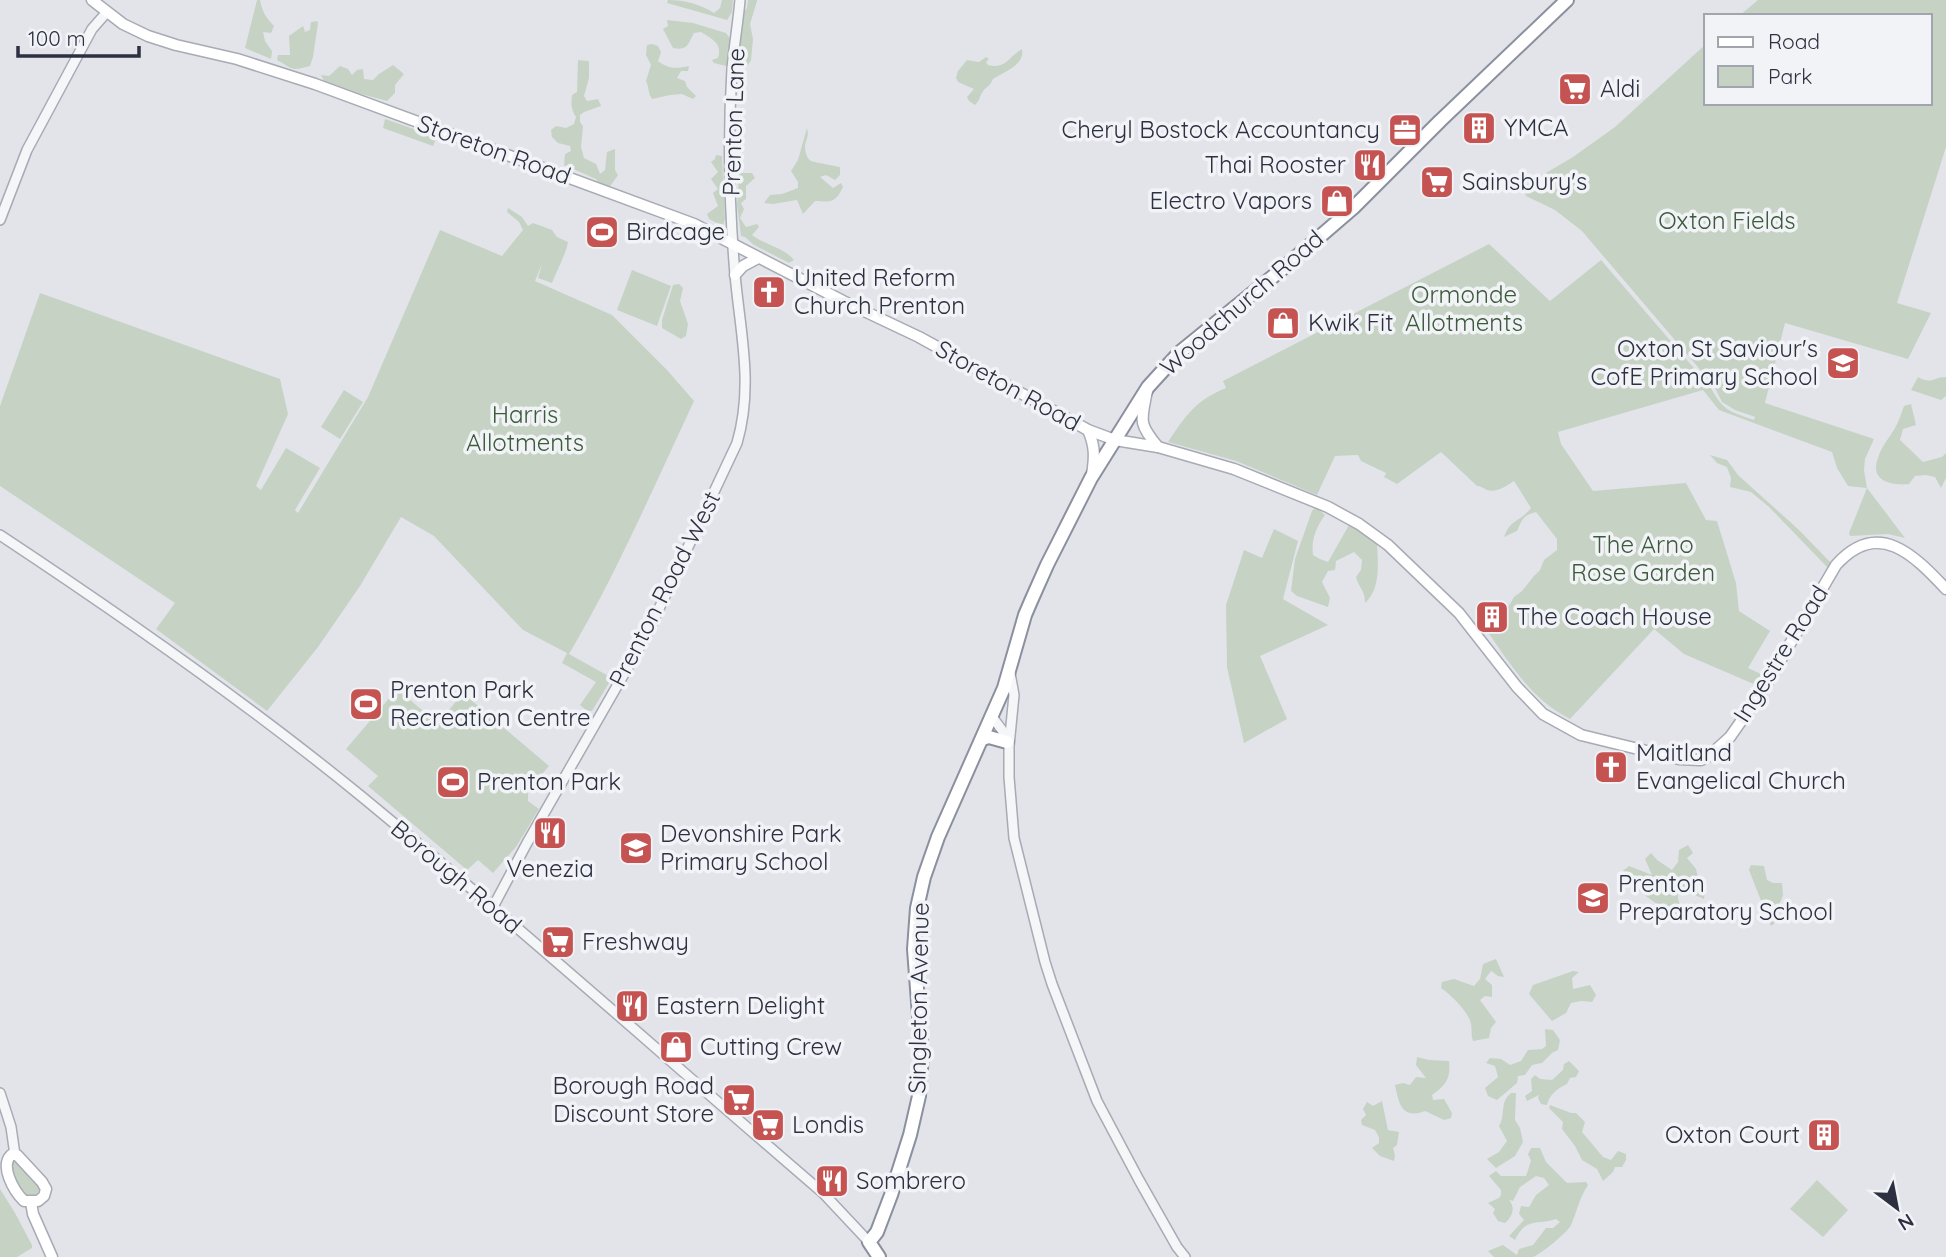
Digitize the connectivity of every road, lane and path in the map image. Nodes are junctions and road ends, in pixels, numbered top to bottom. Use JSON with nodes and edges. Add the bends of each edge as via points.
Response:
{"nodes":[{"id":1,"x":92,"y":0,"type":"edge"},
{"id":2,"x":740,"y":0,"type":"edge"},
{"id":3,"x":1567,"y":0,"type":"edge"},
{"id":4,"x":107,"y":12,"type":"junction"},
{"id":5,"x":0,"y":220,"type":"edge"},
{"id":6,"x":733,"y":244,"type":"junction"},
{"id":7,"x":758,"y":258,"type":"junction"},
{"id":8,"x":735,"y":275,"type":"junction"},
{"id":9,"x":1148,"y":387,"type":"junction"},
{"id":10,"x":1088,"y":430,"type":"junction"},
{"id":11,"x":1115,"y":440,"type":"junction"},
{"id":12,"x":1158,"y":447,"type":"junction"},
{"id":13,"x":1091,"y":478,"type":"junction"},
{"id":14,"x":0,"y":535,"type":"edge"},
{"id":15,"x":1946,"y":589,"type":"edge"},
{"id":16,"x":1010,"y":671,"type":"junction"},
{"id":17,"x":994,"y":714,"type":"junction"},
{"id":18,"x":1012,"y":722,"type":"junction"},
{"id":19,"x":982,"y":739,"type":"junction"},
{"id":20,"x":1008,"y":744,"type":"junction"},
{"id":21,"x":1701,"y":760,"type":"joint"},
{"id":22,"x":492,"y":907,"type":"junction"},
{"id":23,"x":0,"y":1093,"type":"edge"},
{"id":24,"x":15,"y":1155,"type":"junction"},
{"id":25,"x":0,"y":1165,"type":"edge"},
{"id":26,"x":31,"y":1202,"type":"junction"},
{"id":27,"x":869,"y":1242,"type":"junction"},
{"id":28,"x":52,"y":1257,"type":"edge"},
{"id":29,"x":879,"y":1257,"type":"edge"},
{"id":30,"x":1185,"y":1257,"type":"edge"}],
"edges":[{"from":1,"to":4,"type":"main road","name":"Storeton Road"},
{"from":2,"to":6,"type":"street","name":"Prenton Lane","via":[[732,69]]},
{"from":3,"to":9,"type":"highway","name":"Woodchurch Road","via":[[1353,208],[1179,353]]},
{"from":4,"to":5,"type":"street","via":[[88,36],[27,150]]},
{"from":4,"to":6,"type":"main road","name":"Storeton Road","via":[[148,36],[315,84],[694,224]]},
{"from":6,"to":7,"type":"main road","name":"Storeton Road"},
{"from":6,"to":8,"type":"street","name":"Prenton Road West"},
{"from":7,"to":8,"type":"main road"},
{"from":7,"to":10,"type":"main road","name":"Storeton Road","via":[[919,337]]},
{"from":8,"to":22,"type":"street","name":"Prenton Road West","via":[[746,382],[746,406],[737,443],[648,632]]},
{"from":9,"to":11,"type":"highway","name":"Woodchurch Road"},
{"from":9,"to":12,"type":"main road","via":[[1142,419],[1144,430]]},
{"from":10,"to":11,"type":"main road","name":"Storeton Road"},
{"from":10,"to":13,"type":"main road","via":[[1095,456]]},
{"from":11,"to":12,"type":"main road","name":"Storeton Road"},
{"from":11,"to":13,"type":"highway","name":"Woodchurch Road"},
{"from":12,"to":21,"type":"main road","name":"Storeton Road","via":[[1258,478],[1328,507],[1377,536],[1459,612],[1530,702],[1559,725],[1597,740]]},
{"from":13,"to":16,"type":"highway","name":"Woodchurch Road","via":[[1028,608]]},
{"from":14,"to":22,"type":"street","name":"Borough Road","via":[[252,711]]},
{"from":15,"to":21,"type":"main road","name":"Ingestre Road","via":[[1895,545],[1878,543],[1854,549],[1830,575],[1730,737]]},
{"from":16,"to":17,"type":"highway","name":"Woodchurch Road"},
{"from":16,"to":18,"type":"street"},
{"from":17,"to":18,"type":"street"},
{"from":17,"to":19,"type":"highway","name":"Singleton Avenue"},
{"from":17,"to":20,"type":"street"},
{"from":18,"to":20,"type":"street"},
{"from":19,"to":20,"type":"highway"},
{"from":19,"to":27,"type":"highway","name":"Singleton Avenue","via":[[938,837],[917,908],[919,1096],[891,1195]]},
{"from":20,"to":30,"type":"street","via":[[1014,838],[1052,984],[1097,1101]]},
{"from":22,"to":27,"type":"street","name":"Borough Road","via":[[823,1194]]},
{"from":23,"to":24,"type":"street"},
{"from":24,"to":25,"type":"main road"},
{"from":24,"to":26,"type":"main road","via":[[46,1189],[44,1196]]},
{"from":25,"to":26,"type":"main road","via":[[16,1193]]},
{"from":26,"to":28,"type":"main road"},
{"from":27,"to":29,"type":"highway","name":"Borough Road"}]}
